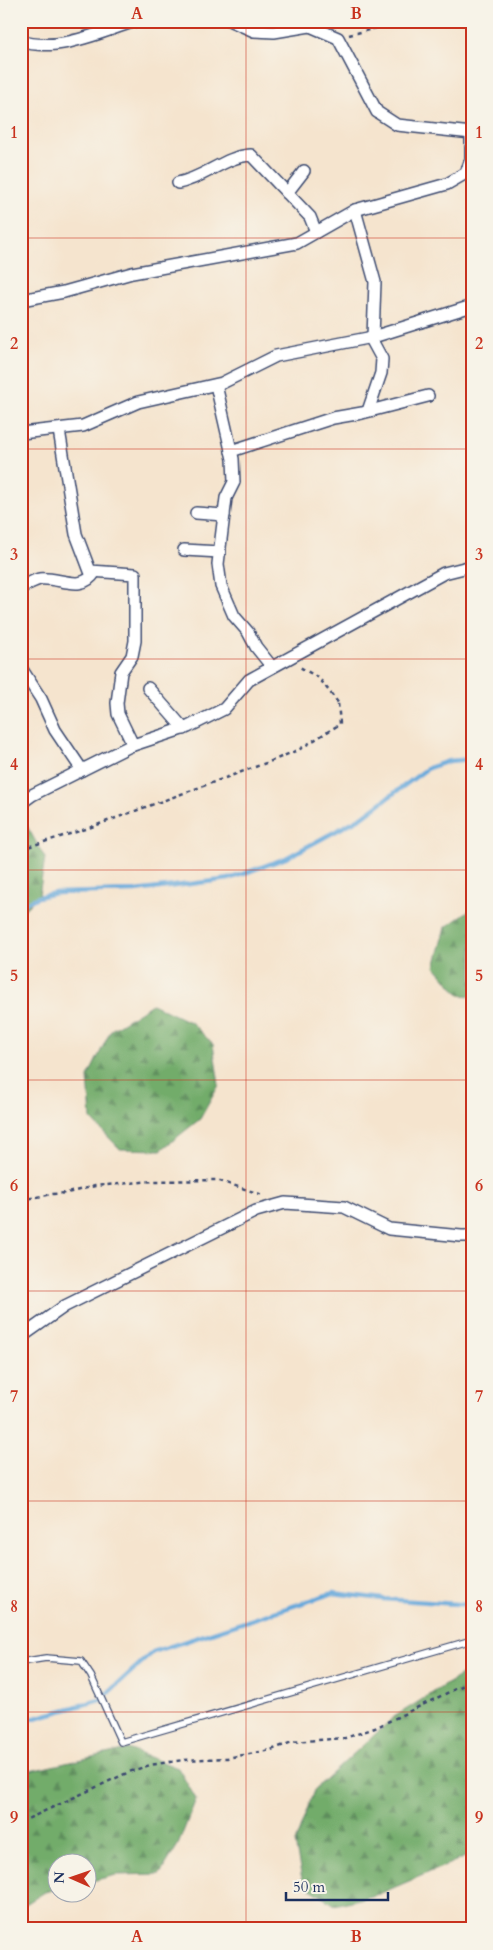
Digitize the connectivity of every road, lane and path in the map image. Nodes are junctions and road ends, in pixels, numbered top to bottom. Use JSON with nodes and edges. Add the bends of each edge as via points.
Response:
{"nodes":[{"id":1,"x":135,"y":21,"type":"edge"},
{"id":2,"x":231,"y":21,"type":"edge"},
{"id":3,"x":404,"y":21,"type":"edge"},
{"id":4,"x":338,"y":38,"type":"junction"},
{"id":5,"x":21,"y":41,"type":"edge"},
{"id":6,"x":472,"y":134,"type":"edge"},
{"id":7,"x":304,"y":171,"type":"dead end"},
{"id":8,"x":178,"y":184,"type":"dead end"},
{"id":9,"x":287,"y":193,"type":"junction"},
{"id":10,"x":355,"y":210,"type":"junction"},
{"id":11,"x":316,"y":232,"type":"junction"},
{"id":12,"x":21,"y":300,"type":"edge"},
{"id":13,"x":472,"y":306,"type":"edge"},
{"id":14,"x":371,"y":337,"type":"junction"},
{"id":15,"x":216,"y":385,"type":"junction"},
{"id":16,"x":428,"y":396,"type":"dead end"},
{"id":17,"x":368,"y":411,"type":"junction"},
{"id":18,"x":59,"y":430,"type":"junction"},
{"id":19,"x":21,"y":433,"type":"edge"},
{"id":20,"x":231,"y":450,"type":"junction"},
{"id":21,"x":196,"y":513,"type":"dead end"},
{"id":22,"x":224,"y":515,"type":"junction"},
{"id":23,"x":184,"y":550,"type":"dead end"},
{"id":24,"x":220,"y":552,"type":"junction"},
{"id":25,"x":472,"y":566,"type":"edge"},
{"id":26,"x":95,"y":572,"type":"junction"},
{"id":27,"x":21,"y":587,"type":"edge"},
{"id":28,"x":286,"y":659,"type":"junction"},
{"id":29,"x":272,"y":667,"type":"junction"},
{"id":30,"x":21,"y":668,"type":"edge"},
{"id":31,"x":148,"y":688,"type":"dead end"},
{"id":32,"x":184,"y":729,"type":"junction"},
{"id":33,"x":133,"y":745,"type":"junction"},
{"id":34,"x":82,"y":770,"type":"junction"},
{"id":35,"x":21,"y":804,"type":"edge"},
{"id":36,"x":21,"y":849,"type":"edge"},
{"id":37,"x":21,"y":1200,"type":"edge"},
{"id":38,"x":285,"y":1203,"type":"junction"},
{"id":39,"x":472,"y":1236,"type":"edge"},
{"id":40,"x":21,"y":1336,"type":"edge"},
{"id":41,"x":472,"y":1640,"type":"edge"},
{"id":42,"x":21,"y":1662,"type":"edge"},
{"id":43,"x":472,"y":1681,"type":"edge"},
{"id":44,"x":21,"y":1822,"type":"edge"}],
"edges":[{"from":1,"to":5,"type":"street","via":[[83,39],[38,46]]},
{"from":2,"to":4,"type":"street","via":[[264,32],[310,26]]},
{"from":3,"to":4,"type":"path"},
{"from":4,"to":6,"type":"street","via":[[377,112],[397,125]]},
{"from":6,"to":10,"type":"street","via":[[471,160],[466,173],[447,184]]},
{"from":7,"to":9,"type":"street"},
{"from":8,"to":9,"type":"street","via":[[193,180],[238,156],[251,155]]},
{"from":9,"to":11,"type":"street","via":[[310,218]]},
{"from":10,"to":11,"type":"street"},
{"from":10,"to":14,"type":"street","via":[[375,282]]},
{"from":11,"to":12,"type":"street","via":[[297,243],[132,272],[64,292]]},
{"from":13,"to":14,"type":"street"},
{"from":14,"to":15,"type":"street","via":[[276,356]]},
{"from":14,"to":17,"type":"street","via":[[382,359],[381,374]]},
{"from":15,"to":18,"type":"street","via":[[138,402],[83,426]]},
{"from":15,"to":20,"type":"street"},
{"from":16,"to":17,"type":"street"},
{"from":17,"to":20,"type":"street","via":[[333,418]]},
{"from":18,"to":19,"type":"street"},
{"from":18,"to":26,"type":"street","via":[[76,534],[90,572]]},
{"from":20,"to":22,"type":"street","via":[[234,482],[226,498]]},
{"from":21,"to":22,"type":"street"},
{"from":22,"to":24,"type":"street"},
{"from":23,"to":24,"type":"street"},
{"from":24,"to":29,"type":"street","via":[[221,586],[234,616]]},
{"from":25,"to":28,"type":"street","via":[[444,573]]},
{"from":26,"to":27,"type":"street","via":[[82,583],[39,579]]},
{"from":26,"to":33,"type":"street","via":[[135,574],[135,642],[132,656],[120,672],[117,704],[118,714]]},
{"from":28,"to":29,"type":"street"},
{"from":28,"to":36,"type":"path","via":[[319,678],[339,704],[340,724],[300,749],[274,760],[86,829]]},
{"from":29,"to":32,"type":"street","via":[[249,680],[224,709]]},
{"from":30,"to":34,"type":"street","via":[[41,699],[54,730]]},
{"from":31,"to":32,"type":"street"},
{"from":32,"to":33,"type":"street"},
{"from":33,"to":34,"type":"street"},
{"from":34,"to":35,"type":"street"},
{"from":37,"to":38,"type":"path","via":[[95,1186],[217,1180]]},
{"from":38,"to":39,"type":"street","via":[[344,1207],[389,1229]]},
{"from":38,"to":40,"type":"street","via":[[256,1211],[65,1306]]},
{"from":41,"to":42,"type":"lane","via":[[121,1742],[81,1661],[46,1658]]},
{"from":43,"to":44,"type":"path","via":[[375,1728],[346,1738],[292,1742],[270,1750],[227,1758],[150,1765]]}]}
